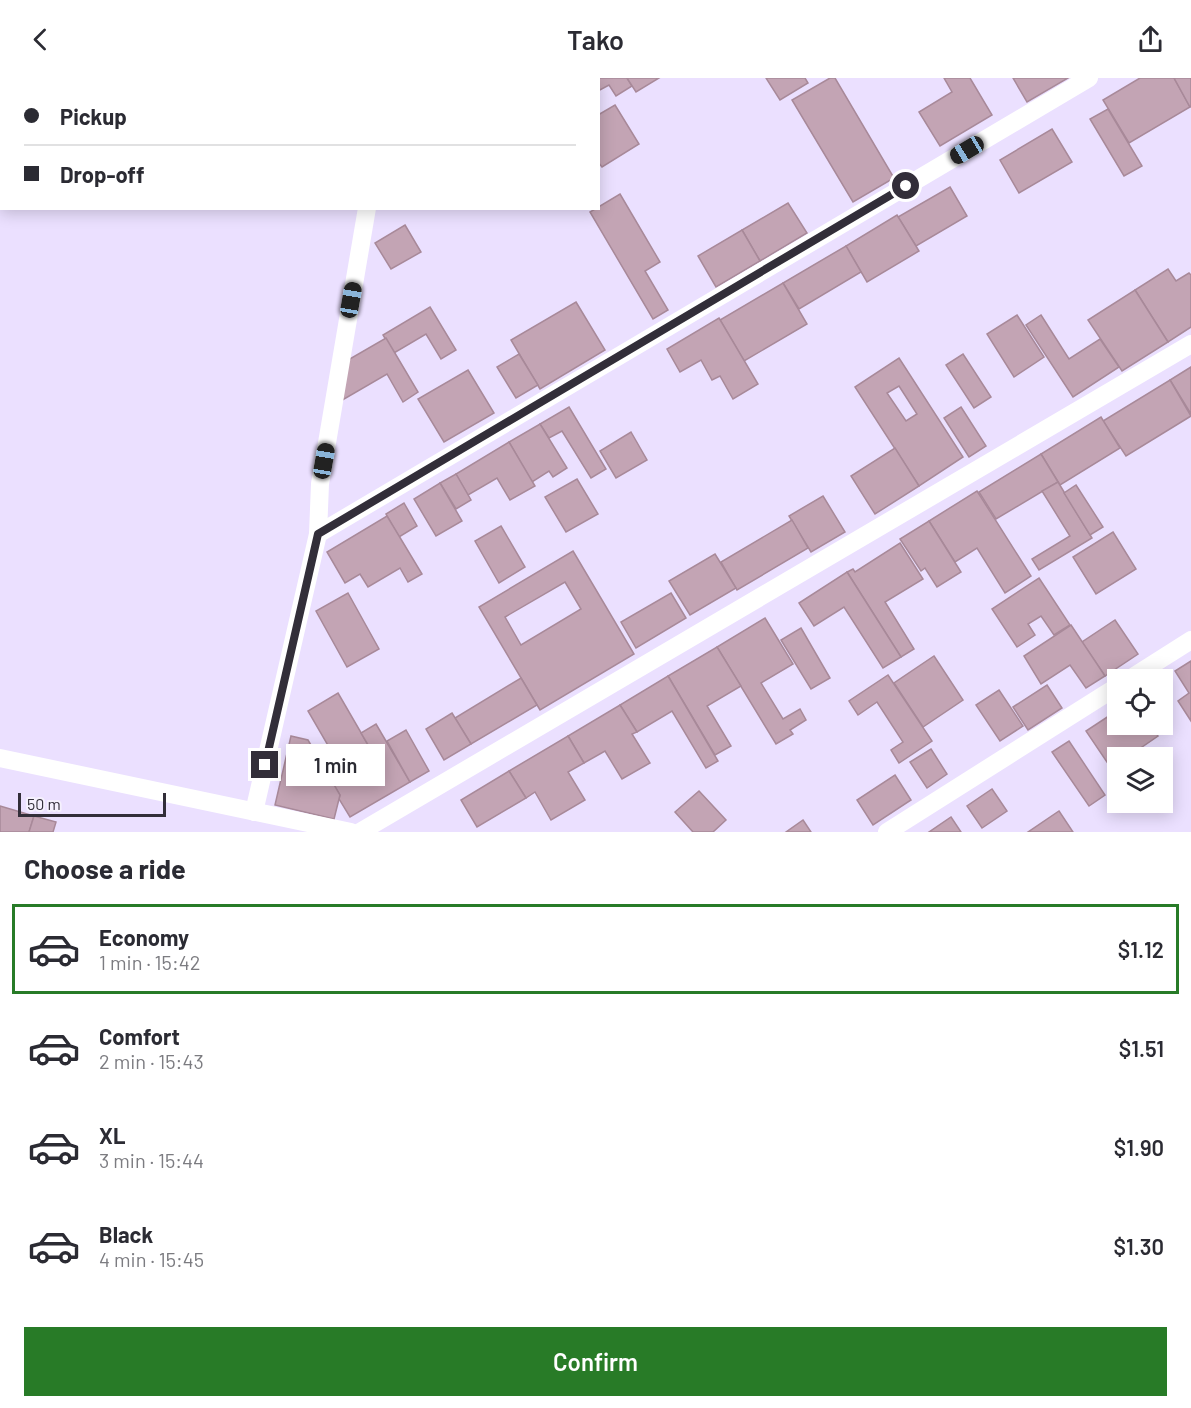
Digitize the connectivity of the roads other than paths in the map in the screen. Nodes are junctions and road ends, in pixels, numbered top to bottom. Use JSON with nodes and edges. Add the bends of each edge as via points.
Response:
{"nodes":[{"id":1,"x":1089,"y":78,"type":"edge"},
{"id":2,"x":367,"y":210,"type":"edge"},
{"id":3,"x":1191,"y":344,"type":"edge"},
{"id":4,"x":318,"y":534,"type":"junction"},
{"id":5,"x":1191,"y":640,"type":"edge"},
{"id":6,"x":1145,"y":669,"type":"edge"},
{"id":7,"x":1107,"y":693,"type":"edge"},
{"id":8,"x":0,"y":758,"type":"edge"},
{"id":9,"x":254,"y":812,"type":"junction"},
{"id":10,"x":351,"y":832,"type":"edge"},
{"id":11,"x":360,"y":832,"type":"edge"},
{"id":12,"x":887,"y":832,"type":"edge"}],
"edges":[{"from":1,"to":4,"type":"street"},
{"from":2,"to":4,"type":"street","via":[[320,484]]},
{"from":3,"to":11,"type":"street"},
{"from":4,"to":9,"type":"street"},
{"from":5,"to":6,"type":"street"},
{"from":7,"to":12,"type":"street"},
{"from":8,"to":9,"type":"street"},
{"from":9,"to":10,"type":"street"}]}
